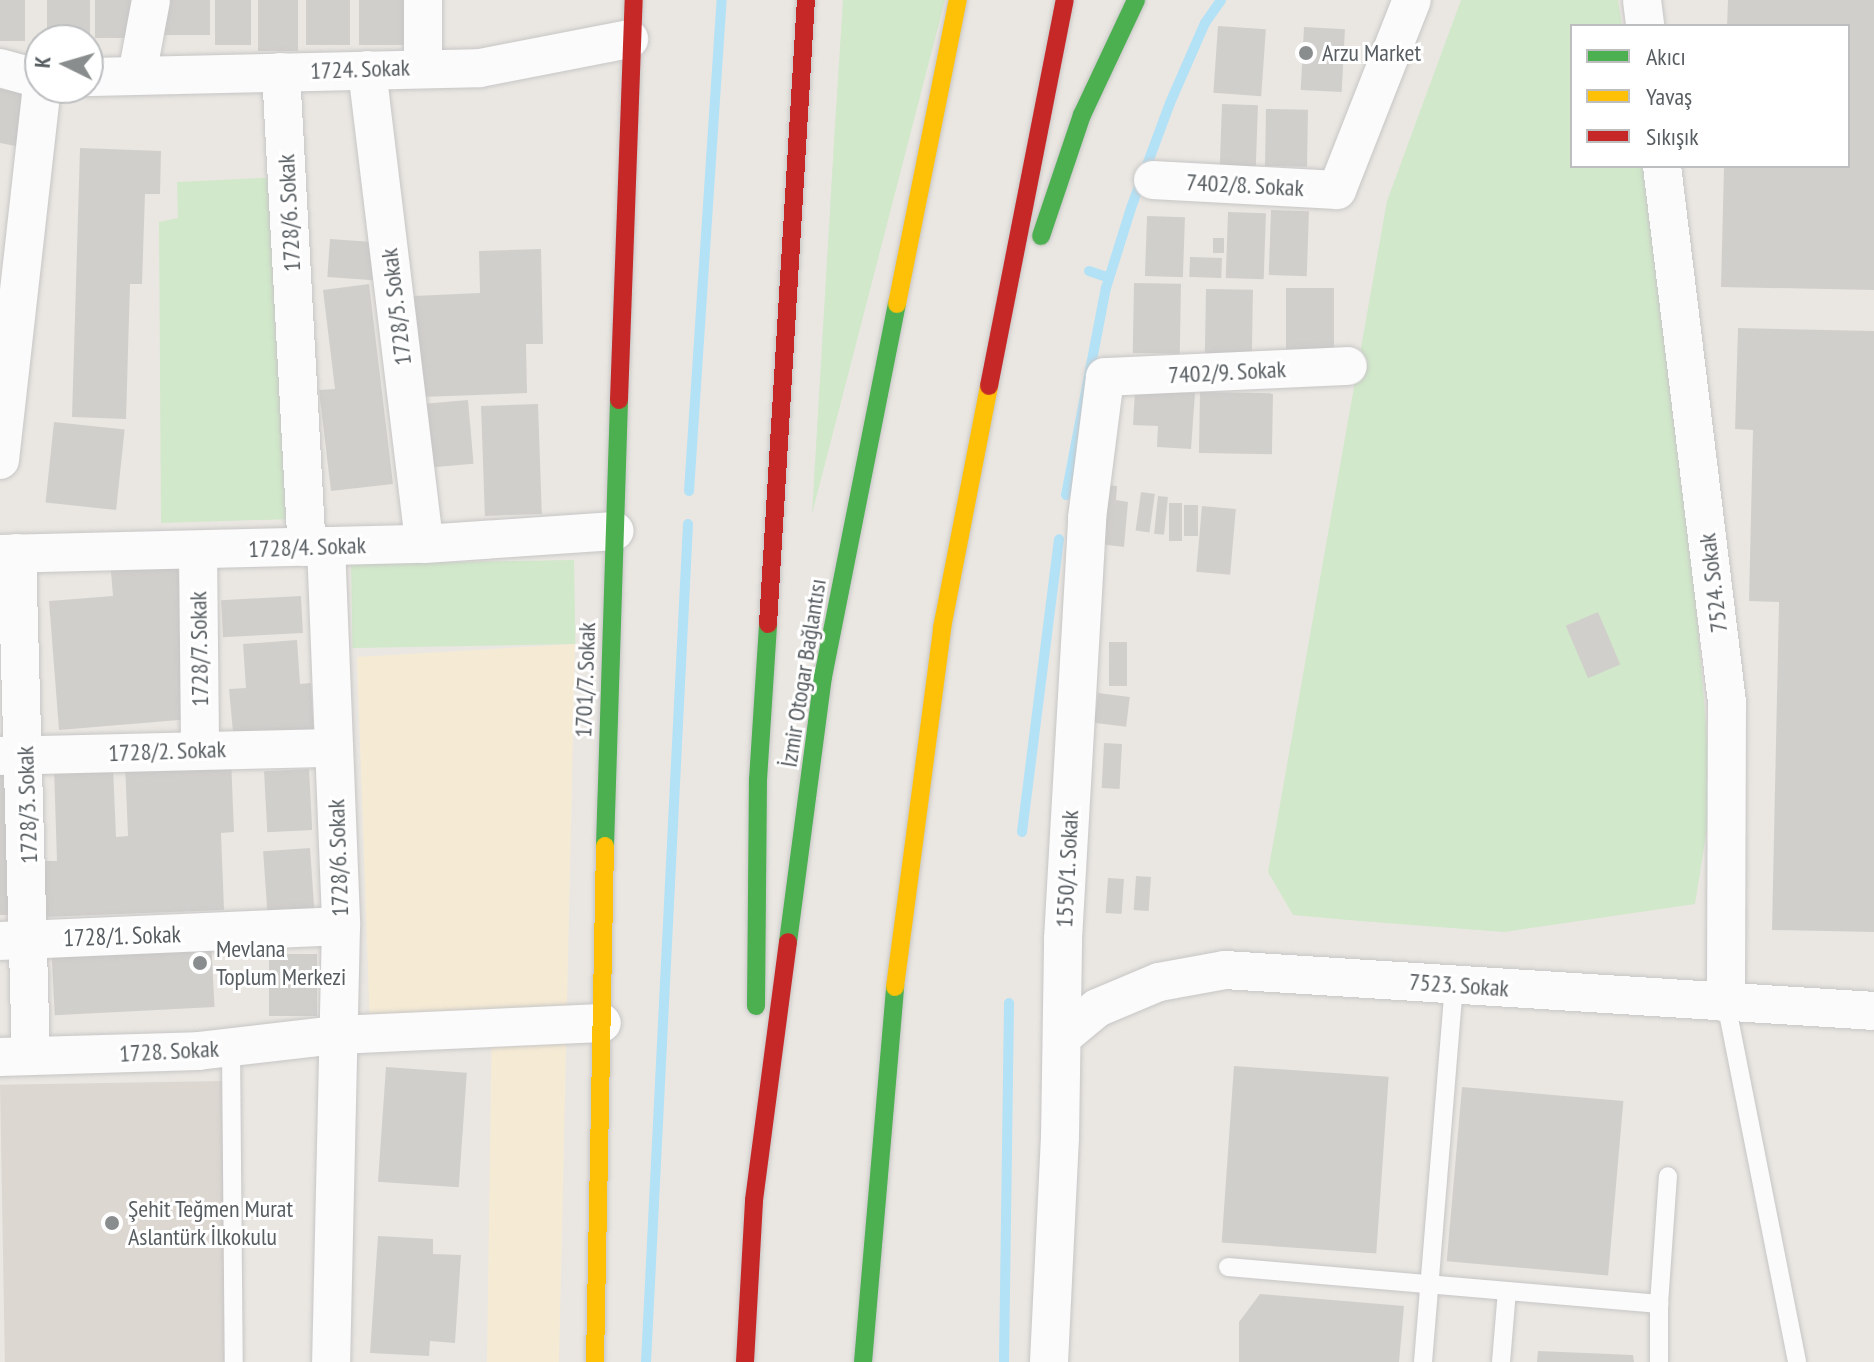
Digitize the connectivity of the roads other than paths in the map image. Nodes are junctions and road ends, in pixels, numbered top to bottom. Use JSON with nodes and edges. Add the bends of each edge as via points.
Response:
{"nodes":[{"id":1,"x":151,"y":0,"type":"edge"},
{"id":2,"x":423,"y":0,"type":"edge"},
{"id":3,"x":634,"y":0,"type":"edge"},
{"id":4,"x":806,"y":0,"type":"edge"},
{"id":5,"x":958,"y":0,"type":"edge"},
{"id":6,"x":1065,"y":0,"type":"edge"},
{"id":7,"x":1136,"y":0,"type":"edge"},
{"id":8,"x":1412,"y":0,"type":"edge"},
{"id":9,"x":1642,"y":0,"type":"edge"},
{"id":10,"x":1645,"y":24,"type":"edge"},
{"id":11,"x":629,"y":39,"type":"junction"},
{"id":12,"x":423,"y":67,"type":"junction"},
{"id":13,"x":0,"y":68,"type":"edge"},
{"id":14,"x":367,"y":70,"type":"junction"},
{"id":15,"x":281,"y":72,"type":"junction"},
{"id":16,"x":24,"y":75,"type":"edge"},
{"id":17,"x":137,"y":75,"type":"junction"},
{"id":18,"x":104,"y":76,"type":"edge"},
{"id":19,"x":40,"y":104,"type":"edge"},
{"id":20,"x":1662,"y":168,"type":"edge"},
{"id":21,"x":1153,"y":180,"type":"dead end"},
{"id":22,"x":1348,"y":366,"type":"dead end"},
{"id":23,"x":1105,"y":377,"type":"joint"},
{"id":24,"x":985,"y":397,"type":"junction"},
{"id":25,"x":0,"y":460,"type":"edge"},
{"id":26,"x":615,"y":531,"type":"junction"},
{"id":27,"x":424,"y":544,"type":"junction"},
{"id":28,"x":316,"y":547,"type":"junction"},
{"id":29,"x":198,"y":550,"type":"junction"},
{"id":30,"x":8,"y":554,"type":"edge"},
{"id":31,"x":334,"y":748,"type":"junction"},
{"id":32,"x":200,"y":749,"type":"junction"},
{"id":33,"x":13,"y":756,"type":"edge"},
{"id":34,"x":341,"y":926,"type":"junction"},
{"id":35,"x":16,"y":940,"type":"edge"},
{"id":36,"x":1454,"y":985,"type":"junction"},
{"id":37,"x":1726,"y":1003,"type":"junction"},
{"id":38,"x":1874,"y":1011,"type":"edge"},
{"id":39,"x":602,"y":1023,"type":"junction"},
{"id":40,"x":337,"y":1035,"type":"junction"},
{"id":41,"x":1062,"y":1037,"type":"junction"},
{"id":42,"x":231,"y":1048,"type":"junction"},
{"id":43,"x":16,"y":1057,"type":"edge"},
{"id":44,"x":1668,"y":1176,"type":"dead end"},
{"id":45,"x":754,"y":1200,"type":"junction"},
{"id":46,"x":1228,"y":1267,"type":"dead end"},
{"id":47,"x":1429,"y":1284,"type":"junction"},
{"id":48,"x":1507,"y":1291,"type":"junction"},
{"id":49,"x":1659,"y":1304,"type":"junction"},
{"id":50,"x":234,"y":1362,"type":"edge"},
{"id":51,"x":331,"y":1362,"type":"edge"},
{"id":52,"x":595,"y":1362,"type":"edge"},
{"id":53,"x":745,"y":1362,"type":"edge"},
{"id":54,"x":863,"y":1362,"type":"edge"},
{"id":55,"x":1049,"y":1362,"type":"edge"},
{"id":56,"x":1423,"y":1362,"type":"edge"},
{"id":57,"x":1501,"y":1362,"type":"edge"},
{"id":58,"x":1659,"y":1362,"type":"edge"},
{"id":59,"x":1797,"y":1362,"type":"edge"}],
"edges":[{"from":1,"to":17,"type":"street"},
{"from":2,"to":12,"type":"street"},
{"from":3,"to":11,"type":"main road","name":"1701/7. Sokak"},
{"from":4,"to":45,"type":"main road","via":[[758,780]]},
{"from":5,"to":45,"type":"main road","name":"İzmir Otogar Bağlantısı","via":[[823,677]]},
{"from":6,"to":24,"type":"main road"},
{"from":7,"to":24,"type":"main road","via":[[1082,115]]},
{"from":8,"to":21,"type":"street","name":"7402/8. Sokak","via":[[1337,190]]},
{"from":9,"to":10,"type":"street"},
{"from":11,"to":12,"type":"street","name":"1724. Sokak","via":[[480,68]]},
{"from":11,"to":26,"type":"main road","name":"1701/7. Sokak"},
{"from":12,"to":14,"type":"street","name":"1724. Sokak"},
{"from":13,"to":16,"type":"street"},
{"from":14,"to":15,"type":"street","name":"1724. Sokak"},
{"from":14,"to":27,"type":"street","name":"1728/5. Sokak"},
{"from":15,"to":17,"type":"street","name":"1724. Sokak"},
{"from":15,"to":28,"type":"street","name":"1728/6. Sokak"},
{"from":17,"to":18,"type":"street","name":"1724. Sokak"},
{"from":19,"to":25,"type":"street"},
{"from":20,"to":37,"type":"street","name":"7524. Sokak","via":[[1727,702]]},
{"from":22,"to":23,"type":"street","name":"7402/9. Sokak"},
{"from":23,"to":41,"type":"street","name":"1550/1. Sokak","via":[[1087,518]]},
{"from":24,"to":54,"type":"main road","via":[[942,628],[902,906]]},
{"from":26,"to":27,"type":"street","name":"1728/4. Sokak"},
{"from":26,"to":39,"type":"main road","name":"1701/7. Sokak"},
{"from":27,"to":28,"type":"street","name":"1728/4. Sokak"},
{"from":28,"to":29,"type":"street","name":"1728/4. Sokak"},
{"from":28,"to":31,"type":"street","name":"1728/6. Sokak"},
{"from":29,"to":30,"type":"street","name":"1728/4. Sokak"},
{"from":29,"to":32,"type":"street","name":"1728/7. Sokak"},
{"from":30,"to":33,"type":"street","name":"1728/3. Sokak"},
{"from":31,"to":32,"type":"street","name":"1728/2. Sokak"},
{"from":31,"to":34,"type":"street","name":"1728/6. Sokak"},
{"from":32,"to":33,"type":"street","name":"1728/2. Sokak"},
{"from":33,"to":35,"type":"street","name":"1728/3. Sokak"},
{"from":34,"to":35,"type":"street","name":"1728/1. Sokak"},
{"from":34,"to":40,"type":"street","name":"1728/6. Sokak"},
{"from":35,"to":43,"type":"street","name":"1728/3. Sokak"},
{"from":36,"to":37,"type":"street","name":"7523. Sokak"},
{"from":36,"to":41,"type":"street","name":"7523. Sokak","via":[[1225,970],[1188,973],[1097,1008]]},
{"from":36,"to":47,"type":"lane"},
{"from":37,"to":38,"type":"street","name":"7523. Sokak"},
{"from":37,"to":59,"type":"lane"},
{"from":39,"to":40,"type":"street","name":"1728. Sokak"},
{"from":39,"to":52,"type":"main road","name":"1701/7. Sokak"},
{"from":40,"to":42,"type":"street","name":"1728. Sokak"},
{"from":40,"to":51,"type":"street","name":"1728/6. Sokak"},
{"from":41,"to":55,"type":"street","name":"1550/1. Sokak"},
{"from":42,"to":43,"type":"street","name":"1728. Sokak"},
{"from":42,"to":50,"type":"lane"},
{"from":44,"to":49,"type":"lane"},
{"from":45,"to":53,"type":"main road","name":"İzmir Otogar Bağlantısı"},
{"from":46,"to":47,"type":"lane"},
{"from":47,"to":48,"type":"lane"},
{"from":47,"to":56,"type":"lane"},
{"from":48,"to":49,"type":"lane"},
{"from":48,"to":57,"type":"lane"},
{"from":49,"to":58,"type":"lane"}]}
